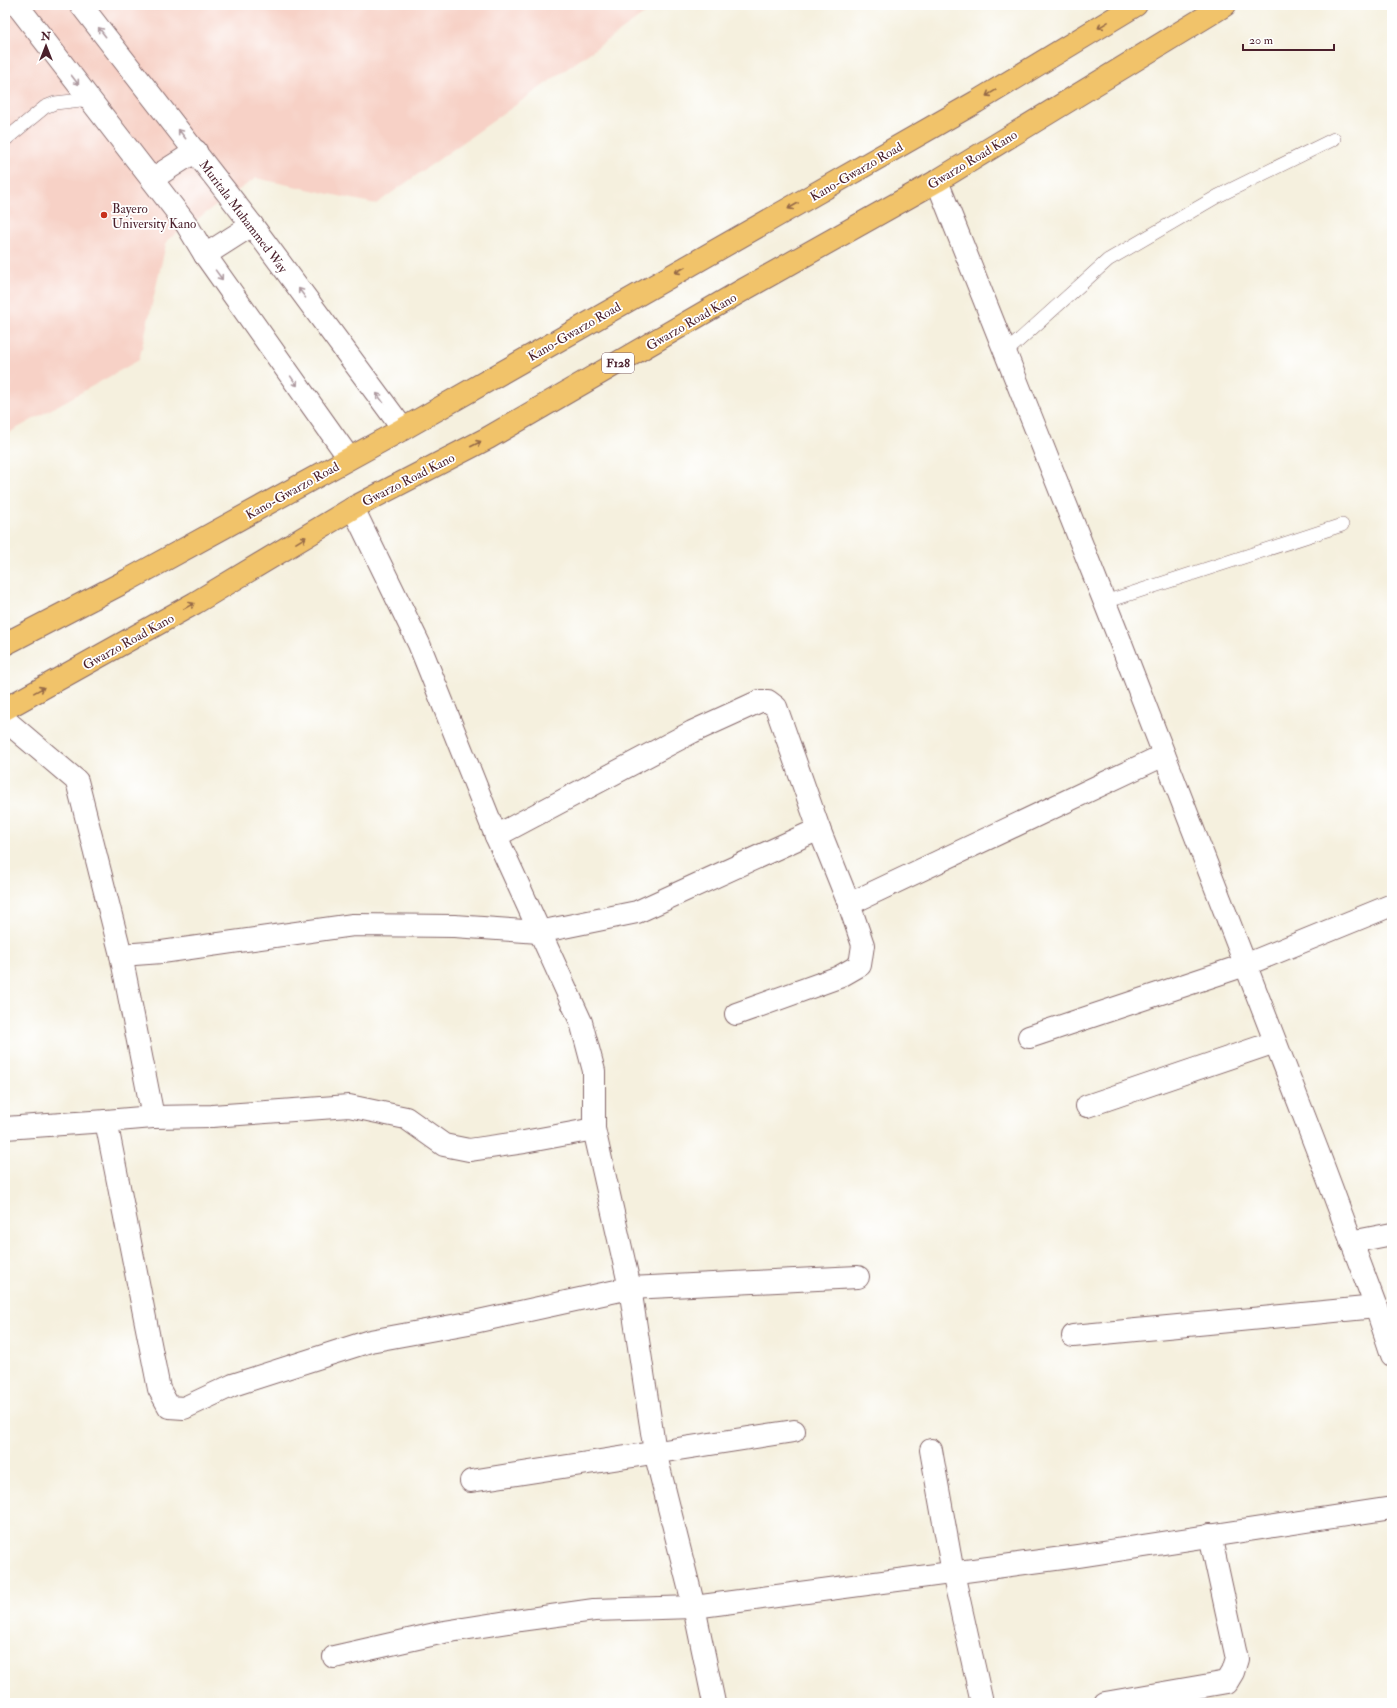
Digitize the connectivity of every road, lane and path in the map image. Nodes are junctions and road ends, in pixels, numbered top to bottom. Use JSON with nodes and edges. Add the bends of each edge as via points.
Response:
{"nodes":[{"id":1,"x":17,"y":5,"type":"edge"},
{"id":2,"x":81,"y":5,"type":"edge"},
{"id":3,"x":1136,"y":5,"type":"edge"},
{"id":4,"x":1225,"y":5,"type":"edge"},
{"id":5,"x":90,"y":99,"type":"junction"},
{"id":6,"x":5,"y":139,"type":"edge"},
{"id":7,"x":1334,"y":139,"type":"dead end"},
{"id":8,"x":196,"y":152,"type":"junction"},
{"id":9,"x":152,"y":179,"type":"junction"},
{"id":10,"x":937,"y":181,"type":"junction"},
{"id":11,"x":252,"y":226,"type":"junction"},
{"id":12,"x":205,"y":255,"type":"junction"},
{"id":13,"x":1005,"y":353,"type":"junction"},
{"id":14,"x":403,"y":429,"type":"junction"},
{"id":15,"x":349,"y":458,"type":"junction"},
{"id":16,"x":353,"y":508,"type":"junction"},
{"id":17,"x":1342,"y":525,"type":"dead end"},
{"id":18,"x":1105,"y":602,"type":"junction"},
{"id":19,"x":5,"y":644,"type":"edge"},
{"id":20,"x":5,"y":709,"type":"edge"},
{"id":21,"x":5,"y":720,"type":"edge"},
{"id":22,"x":1164,"y":755,"type":"junction"},
{"id":23,"x":818,"y":829,"type":"junction"},
{"id":24,"x":496,"y":836,"type":"junction"},
{"id":25,"x":849,"y":904,"type":"junction"},
{"id":26,"x":1392,"y":905,"type":"edge"},
{"id":27,"x":539,"y":932,"type":"junction"},
{"id":28,"x":121,"y":955,"type":"junction"},
{"id":29,"x":1245,"y":965,"type":"junction"},
{"id":30,"x":736,"y":1014,"type":"dead end"},
{"id":31,"x":1029,"y":1037,"type":"dead end"},
{"id":32,"x":1275,"y":1042,"type":"junction"},
{"id":33,"x":1087,"y":1106,"type":"dead end"},
{"id":34,"x":153,"y":1117,"type":"junction"},
{"id":35,"x":106,"y":1121,"type":"junction"},
{"id":36,"x":5,"y":1128,"type":"edge"},
{"id":37,"x":594,"y":1129,"type":"junction"},
{"id":38,"x":1392,"y":1234,"type":"edge"},
{"id":39,"x":1351,"y":1242,"type":"junction"},
{"id":40,"x":858,"y":1277,"type":"dead end"},
{"id":41,"x":630,"y":1288,"type":"junction"},
{"id":42,"x":1376,"y":1307,"type":"junction"},
{"id":43,"x":1073,"y":1336,"type":"dead end"},
{"id":44,"x":1392,"y":1355,"type":"edge"},
{"id":45,"x":794,"y":1431,"type":"dead end"},
{"id":46,"x":930,"y":1450,"type":"dead end"},
{"id":47,"x":655,"y":1452,"type":"junction"},
{"id":48,"x":471,"y":1481,"type":"dead end"},
{"id":49,"x":1392,"y":1508,"type":"edge"},
{"id":50,"x":1210,"y":1536,"type":"junction"},
{"id":51,"x":953,"y":1573,"type":"junction"},
{"id":52,"x":694,"y":1607,"type":"junction"},
{"id":53,"x":334,"y":1657,"type":"dead end"},
{"id":54,"x":714,"y":1703,"type":"edge"},
{"id":55,"x":982,"y":1703,"type":"edge"},
{"id":56,"x":1105,"y":1703,"type":"edge"}],
"edges":[{"from":1,"to":5,"type":"street","one_way":true},
{"from":8,"to":2,"type":"street","name":"Muritala Muhammed Way","one_way":true},
{"from":3,"to":14,"type":"main road","name":"Kano-Gwarzo Road","one_way":true,"via":[[976,102]]},
{"from":4,"to":10,"type":"main road","name":"Gwarzo Road Kano","number":"F128"},
{"from":5,"to":6,"type":"lane","via":[[55,103],[44,107]]},
{"from":5,"to":9,"type":"street"},
{"from":7,"to":13,"type":"lane","via":[[1218,196],[1108,260]]},
{"from":8,"to":9,"type":"street"},
{"from":8,"to":11,"type":"street","name":"Muritala Muhammed Way"},
{"from":9,"to":12,"type":"street"},
{"from":10,"to":13,"type":"street"},
{"from":16,"to":10,"type":"main road","name":"Gwarzo Road Kano","number":"F128","one_way":true,"via":[[488,438]]},
{"from":11,"to":12,"type":"street"},
{"from":14,"to":11,"type":"street","name":"Muritala Muhammed Way","one_way":true},
{"from":12,"to":15,"type":"street","one_way":true},
{"from":13,"to":18,"type":"street"},
{"from":14,"to":15,"type":"main road","name":"Kano-Gwarzo Road"},
{"from":15,"to":19,"type":"main road","name":"Kano-Gwarzo Road","via":[[128,580]]},
{"from":20,"to":16,"type":"main road","name":"Gwarzo Road Kano","number":"F128","one_way":true,"via":[[195,603]]},
{"from":16,"to":24,"type":"street","via":[[419,644]]},
{"from":17,"to":18,"type":"lane"},
{"from":18,"to":22,"type":"street"},
{"from":21,"to":28,"type":"street","via":[[77,781]]},
{"from":22,"to":25,"type":"street"},
{"from":22,"to":29,"type":"street"},
{"from":23,"to":24,"type":"street","via":[[776,707],[768,701],[760,701],[692,732]]},
{"from":23,"to":25,"type":"street"},
{"from":23,"to":27,"type":"street","via":[[637,912]]},
{"from":24,"to":27,"type":"street"},
{"from":25,"to":30,"type":"street","via":[[863,945],[860,965],[839,977]]},
{"from":26,"to":29,"type":"street"},
{"from":27,"to":28,"type":"street","via":[[454,926],[353,924],[162,952]]},
{"from":27,"to":37,"type":"street","via":[[581,1022],[594,1071]]},
{"from":28,"to":34,"type":"street"},
{"from":29,"to":31,"type":"street"},
{"from":29,"to":32,"type":"street"},
{"from":32,"to":33,"type":"street"},
{"from":32,"to":39,"type":"street"},
{"from":34,"to":35,"type":"street"},
{"from":34,"to":37,"type":"street","via":[[212,1116],[349,1106],[406,1118],[444,1145],[469,1150]]},
{"from":35,"to":36,"type":"street"},
{"from":35,"to":41,"type":"street","via":[[158,1388],[169,1407],[184,1408],[233,1385],[370,1341],[474,1322]]},
{"from":37,"to":41,"type":"street"},
{"from":38,"to":39,"type":"street"},
{"from":39,"to":42,"type":"street"},
{"from":40,"to":41,"type":"street"},
{"from":41,"to":47,"type":"street"},
{"from":42,"to":43,"type":"street"},
{"from":42,"to":44,"type":"street"},
{"from":45,"to":47,"type":"street"},
{"from":46,"to":51,"type":"street"},
{"from":47,"to":48,"type":"street"},
{"from":47,"to":52,"type":"street"},
{"from":49,"to":50,"type":"street"},
{"from":50,"to":51,"type":"street"},
{"from":50,"to":56,"type":"street","via":[[1237,1659],[1227,1682]]},
{"from":51,"to":52,"type":"street"},
{"from":51,"to":55,"type":"street"},
{"from":52,"to":53,"type":"street","via":[[594,1610],[521,1620],[444,1632]]},
{"from":52,"to":54,"type":"street"}]}
